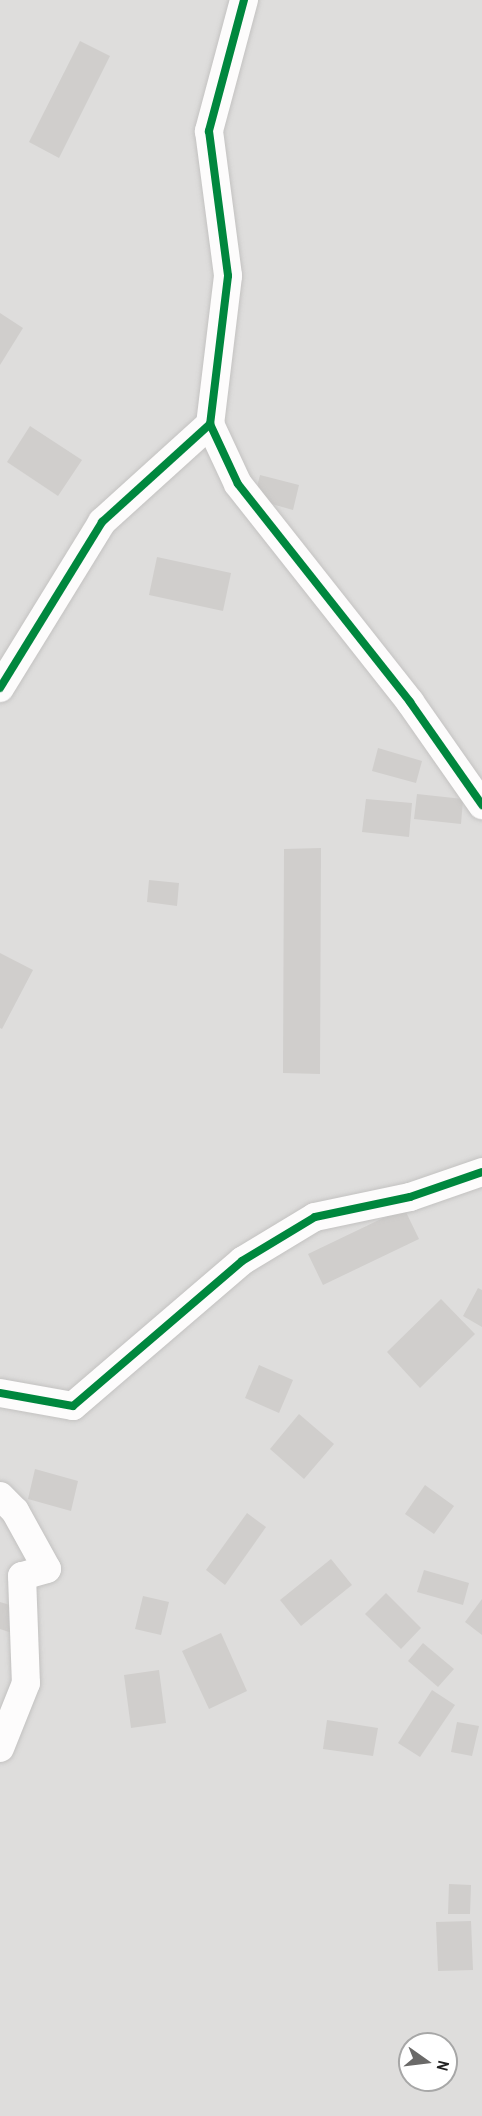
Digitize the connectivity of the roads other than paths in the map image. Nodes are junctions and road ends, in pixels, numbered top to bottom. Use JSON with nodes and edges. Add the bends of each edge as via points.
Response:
{"nodes":[{"id":1,"x":244,"y":0,"type":"edge"},
{"id":2,"x":210,"y":424,"type":"junction"},
{"id":3,"x":0,"y":688,"type":"edge"},
{"id":4,"x":482,"y":805,"type":"edge"},
{"id":5,"x":482,"y":1172,"type":"edge"},
{"id":6,"x":0,"y":1393,"type":"edge"},
{"id":7,"x":0,"y":1496,"type":"edge"},
{"id":8,"x":0,"y":1748,"type":"edge"}],
"edges":[{"from":1,"to":2,"type":"street","via":[[208,131],[228,276]]},
{"from":2,"to":3,"type":"street","via":[[102,522]]},
{"from":2,"to":4,"type":"street","via":[[238,484],[410,702]]},
{"from":5,"to":6,"type":"street","via":[[410,1197],[315,1217],[242,1261],[74,1406]]},
{"from":7,"to":8,"type":"street","via":[[15,1511],[47,1569],[22,1576],[26,1683]]}]}
